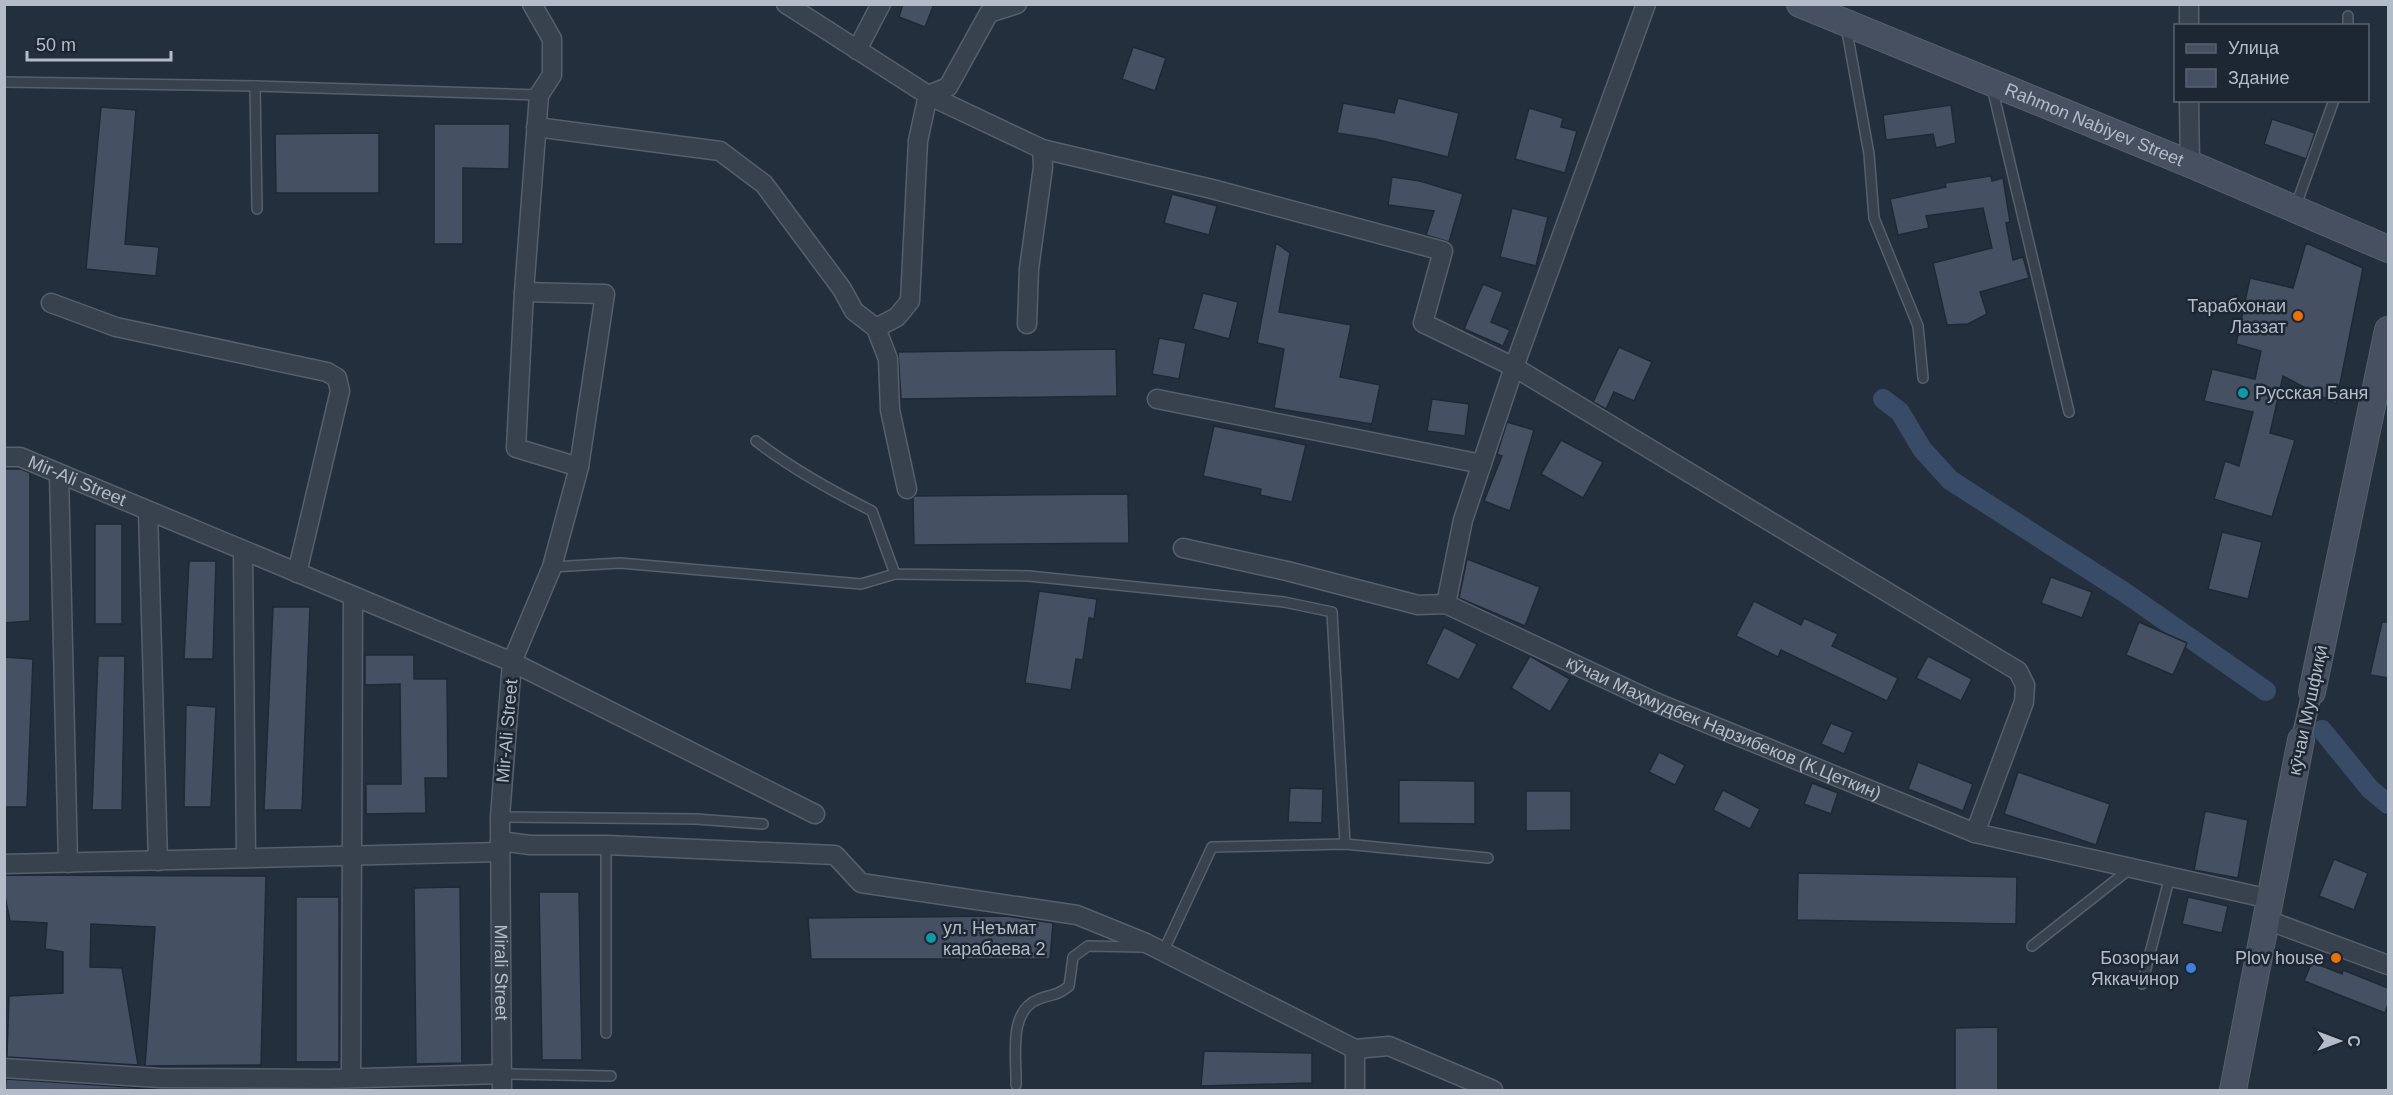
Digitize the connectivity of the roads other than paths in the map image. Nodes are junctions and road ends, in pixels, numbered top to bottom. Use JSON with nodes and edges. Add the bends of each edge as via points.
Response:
{"nodes":[{"id":1,"x":532,"y":4,"type":"edge"},
{"id":2,"x":786,"y":4,"type":"edge"},
{"id":3,"x":881,"y":4,"type":"edge"},
{"id":4,"x":1017,"y":4,"type":"edge"},
{"id":5,"x":1646,"y":4,"type":"edge"},
{"id":6,"x":1800,"y":4,"type":"edge"},
{"id":7,"x":2189,"y":4,"type":"edge"},
{"id":8,"x":1846,"y":23,"type":"junction"},
{"id":9,"x":2189,"y":24,"type":"edge"},
{"id":10,"x":857,"y":50,"type":"junction"},
{"id":11,"x":4,"y":82,"type":"edge"},
{"id":12,"x":1991,"y":83,"type":"junction"},
{"id":13,"x":255,"y":86,"type":"junction"},
{"id":14,"x":539,"y":95,"type":"junction"},
{"id":15,"x":928,"y":95,"type":"junction"},
{"id":16,"x":2189,"y":102,"type":"edge"},
{"id":17,"x":2333,"y":102,"type":"edge"},
{"id":18,"x":536,"y":127,"type":"junction"},
{"id":19,"x":1042,"y":148,"type":"junction"},
{"id":20,"x":2190,"y":164,"type":"junction"},
{"id":21,"x":257,"y":210,"type":"dead end"},
{"id":22,"x":2294,"y":210,"type":"junction"},
{"id":23,"x":2388,"y":249,"type":"edge"},
{"id":24,"x":524,"y":292,"type":"junction"},
{"id":25,"x":51,"y":303,"type":"dead end"},
{"id":26,"x":1027,"y":324,"type":"dead end"},
{"id":27,"x":876,"y":328,"type":"junction"},
{"id":28,"x":2388,"y":330,"type":"edge"},
{"id":29,"x":1514,"y":367,"type":"junction"},
{"id":30,"x":1923,"y":378,"type":"dead end"},
{"id":31,"x":1157,"y":399,"type":"dead end"},
{"id":32,"x":2069,"y":412,"type":"dead end"},
{"id":33,"x":756,"y":441,"type":"dead end"},
{"id":34,"x":10,"y":455,"type":"edge"},
{"id":35,"x":1482,"y":464,"type":"junction"},
{"id":36,"x":579,"y":467,"type":"junction"},
{"id":37,"x":60,"y":474,"type":"junction"},
{"id":38,"x":907,"y":489,"type":"dead end"},
{"id":39,"x":148,"y":511,"type":"junction"},
{"id":40,"x":1183,"y":548,"type":"dead end"},
{"id":41,"x":243,"y":551,"type":"junction"},
{"id":42,"x":552,"y":567,"type":"junction"},
{"id":43,"x":297,"y":573,"type":"junction"},
{"id":44,"x":895,"y":574,"type":"junction"},
{"id":45,"x":353,"y":596,"type":"junction"},
{"id":46,"x":1446,"y":603,"type":"junction"},
{"id":47,"x":512,"y":662,"type":"junction"},
{"id":48,"x":2312,"y":692,"type":"joint"},
{"id":49,"x":2301,"y":740,"type":"joint"},
{"id":50,"x":815,"y":814,"type":"dead end"},
{"id":51,"x":500,"y":817,"type":"junction"},
{"id":52,"x":763,"y":824,"type":"dead end"},
{"id":53,"x":1975,"y":833,"type":"junction"},
{"id":54,"x":1345,"y":844,"type":"junction"},
{"id":55,"x":606,"y":845,"type":"junction"},
{"id":56,"x":500,"y":847,"type":"junction"},
{"id":57,"x":353,"y":856,"type":"junction"},
{"id":58,"x":246,"y":858,"type":"junction"},
{"id":59,"x":1488,"y":858,"type":"dead end"},
{"id":60,"x":158,"y":861,"type":"junction"},
{"id":61,"x":68,"y":863,"type":"junction"},
{"id":62,"x":4,"y":864,"type":"edge"},
{"id":63,"x":2131,"y":868,"type":"junction"},
{"id":64,"x":2170,"y":876,"type":"junction"},
{"id":65,"x":2268,"y":910,"type":"junction"},
{"id":66,"x":1146,"y":943,"type":"junction"},
{"id":67,"x":2032,"y":946,"type":"dead end"},
{"id":68,"x":1163,"y":952,"type":"junction"},
{"id":69,"x":2388,"y":965,"type":"edge"},
{"id":70,"x":2142,"y":984,"type":"dead end"},
{"id":71,"x":606,"y":1033,"type":"dead end"},
{"id":72,"x":1355,"y":1049,"type":"junction"},
{"id":73,"x":4,"y":1068,"type":"edge"},
{"id":74,"x":611,"y":1076,"type":"dead end"},
{"id":75,"x":351,"y":1078,"type":"junction"},
{"id":76,"x":502,"y":1082,"type":"edge"},
{"id":77,"x":1017,"y":1085,"type":"dead end"},
{"id":78,"x":1355,"y":1090,"type":"edge"},
{"id":79,"x":1494,"y":1090,"type":"edge"},
{"id":80,"x":2233,"y":1090,"type":"edge"}],
"edges":[{"from":1,"to":14,"type":"street","via":[[552,39],[552,75]]},
{"from":2,"to":10,"type":"street"},
{"from":3,"to":10,"type":"street"},
{"from":4,"to":15,"type":"street","via":[[989,13],[948,87]]},
{"from":5,"to":29,"type":"street"},
{"from":6,"to":8,"type":"street","name":"Rahmon Nabiyev Street"},
{"from":7,"to":9,"type":"street"},
{"from":8,"to":12,"type":"street","name":"Rahmon Nabiyev Street"},
{"from":8,"to":30,"type":"lane","via":[[1869,154],[1874,218],[1918,326]]},
{"from":10,"to":15,"type":"street"},
{"from":11,"to":13,"type":"lane"},
{"from":12,"to":20,"type":"street","name":"Rahmon Nabiyev Street"},
{"from":12,"to":32,"type":"lane"},
{"from":13,"to":14,"type":"lane"},
{"from":13,"to":21,"type":"lane"},
{"from":14,"to":18,"type":"street"},
{"from":15,"to":19,"type":"street"},
{"from":15,"to":27,"type":"street","via":[[918,141],[910,302],[897,317]]},
{"from":16,"to":20,"type":"street"},
{"from":17,"to":22,"type":"lane"},
{"from":18,"to":24,"type":"street"},
{"from":18,"to":27,"type":"street","via":[[720,151],[764,184],[854,311]]},
{"from":19,"to":26,"type":"street"},
{"from":19,"to":29,"type":"street","via":[[1443,250],[1423,323]]},
{"from":20,"to":22,"type":"street","name":"Rahmon Nabiyev Street"},
{"from":22,"to":23,"type":"street","name":"Rahmon Nabiyev Street"},
{"from":24,"to":36,"type":"street","via":[[516,448]]},
{"from":24,"to":36,"type":"street","via":[[605,294]]},
{"from":25,"to":43,"type":"street","via":[[116,327],[327,372],[337,378],[340,391]]},
{"from":27,"to":38,"type":"street","via":[[888,359],[890,410]]},
{"from":28,"to":48,"type":"street","name":"кӯчаи Мушфиқӣ"},
{"from":29,"to":35,"type":"street"},
{"from":29,"to":53,"type":"street","via":[[2018,670],[2025,685],[2024,702]]},
{"from":31,"to":35,"type":"street"},
{"from":33,"to":44,"type":"lane","via":[[832,491],[872,511]]},
{"from":34,"to":37,"type":"street","name":"Mir-Ali Street"},
{"from":35,"to":46,"type":"street","via":[[1463,520]]},
{"from":36,"to":42,"type":"street"},
{"from":37,"to":39,"type":"street","name":"Mir-Ali Street"},
{"from":37,"to":61,"type":"street"},
{"from":39,"to":41,"type":"street","name":"Mir-Ali Street"},
{"from":39,"to":60,"type":"street"},
{"from":40,"to":46,"type":"street","name":"кӯчаи Маҳмудбек Нарзибеков (К.Цеткин)","via":[[1287,570],[1418,605]]},
{"from":41,"to":43,"type":"street","name":"Mir-Ali Street"},
{"from":41,"to":58,"type":"street"},
{"from":42,"to":44,"type":"lane","via":[[620,563],[861,584]]},
{"from":42,"to":47,"type":"street"},
{"from":43,"to":45,"type":"street","name":"Mir-Ali Street"},
{"from":44,"to":54,"type":"lane","via":[[1029,576],[1284,602],[1332,612]]},
{"from":45,"to":47,"type":"street","name":"Mir-Ali Street"},
{"from":45,"to":57,"type":"street"},
{"from":46,"to":53,"type":"street","name":"кӯчаи Маҳмудбек Нарзибеков (К.Цеткин)","via":[[1655,702]]},
{"from":47,"to":50,"type":"street"},
{"from":47,"to":51,"type":"street","name":"Mir-Ali Street"},
{"from":48,"to":49,"type":"street","name":"кӯчаи Мушфиқӣ"},
{"from":49,"to":65,"type":"street","name":"кӯчаи Мушфиқӣ"},
{"from":51,"to":52,"type":"lane","via":[[696,819]]},
{"from":51,"to":56,"type":"street","name":"Mir-Ali Street"},
{"from":53,"to":63,"type":"street","name":"кӯчаи Маҳмудбек Нарзибеков (К.Цеткин)"},
{"from":54,"to":59,"type":"lane"},
{"from":54,"to":68,"type":"lane","via":[[1212,847]]},
{"from":55,"to":56,"type":"street"},
{"from":55,"to":66,"type":"street","via":[[835,855],[861,883],[1077,915]]},
{"from":55,"to":71,"type":"lane"},
{"from":56,"to":57,"type":"street"},
{"from":56,"to":76,"type":"street","name":"Mirali Street"},
{"from":57,"to":58,"type":"street"},
{"from":57,"to":75,"type":"street"},
{"from":58,"to":60,"type":"street"},
{"from":60,"to":61,"type":"street"},
{"from":61,"to":62,"type":"street"},
{"from":63,"to":64,"type":"street","name":"кӯчаи Маҳмудбек Нарзибеков (К.Цеткин)"},
{"from":63,"to":67,"type":"lane"},
{"from":64,"to":65,"type":"street","name":"кӯчаи Маҳмудбек Нарзибеков (К.Цеткин)"},
{"from":64,"to":70,"type":"lane"},
{"from":65,"to":69,"type":"street","name":"кӯчаи Маҳмудбек Нарзибеков (К.Цеткин)"},
{"from":65,"to":80,"type":"street","name":"кӯчаи Мушфиқӣ"},
{"from":66,"to":68,"type":"street"},
{"from":66,"to":77,"type":"lane","via":[[1142,947],[1088,946],[1073,957],[1069,986],[1057,996],[1038,999],[1023,1011],[1017,1022]]},
{"from":68,"to":72,"type":"street"},
{"from":72,"to":78,"type":"street"},
{"from":72,"to":79,"type":"street","via":[[1389,1046]]},
{"from":73,"to":75,"type":"street","via":[[159,1078]]},
{"from":74,"to":76,"type":"lane"},
{"from":75,"to":76,"type":"street"}]}
